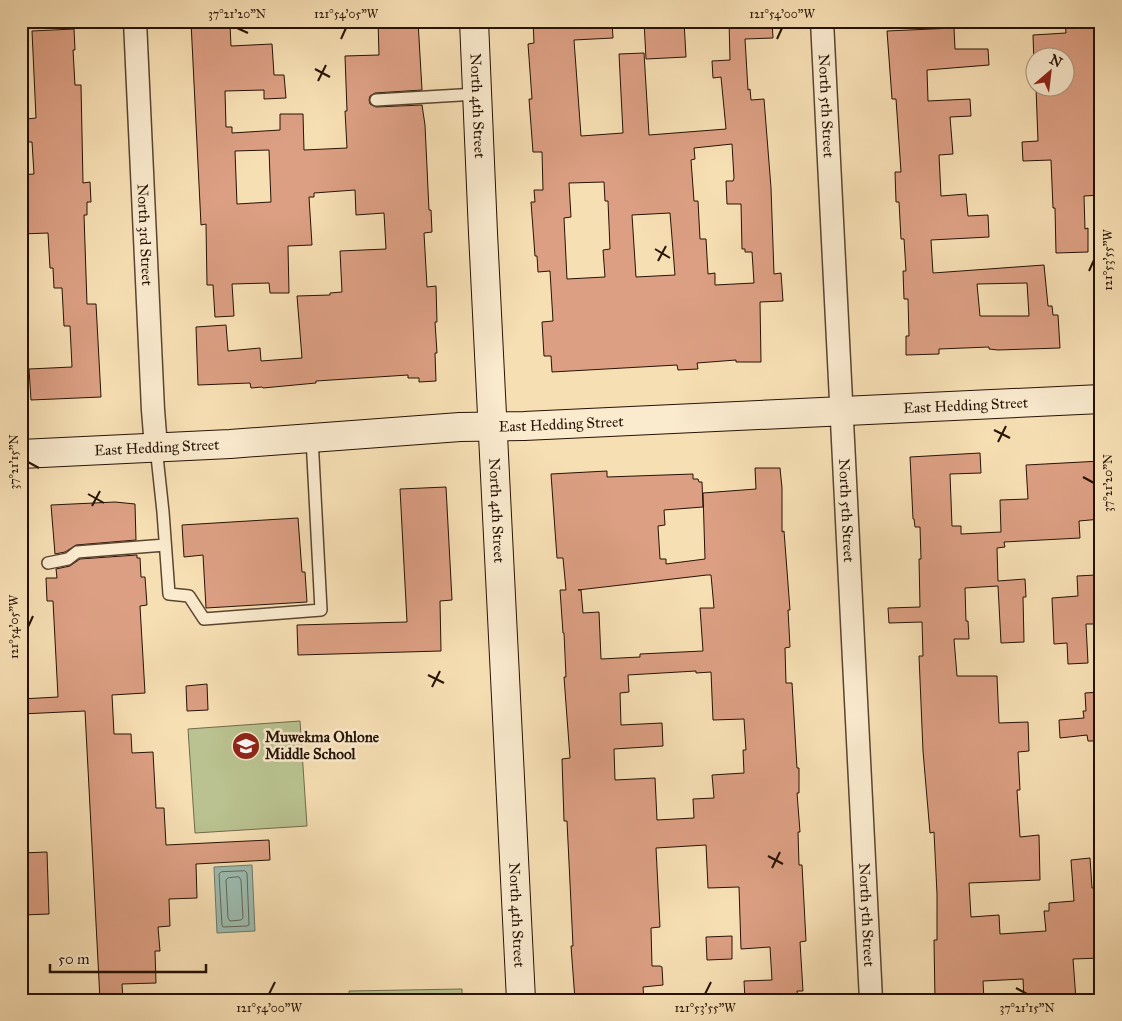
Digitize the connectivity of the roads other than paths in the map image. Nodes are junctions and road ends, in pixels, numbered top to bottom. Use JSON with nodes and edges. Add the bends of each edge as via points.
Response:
{"nodes":[{"id":1,"x":135,"y":21,"type":"edge"},
{"id":2,"x":474,"y":21,"type":"edge"},
{"id":3,"x":822,"y":21,"type":"edge"},
{"id":4,"x":477,"y":94,"type":"junction"},
{"id":5,"x":376,"y":100,"type":"dead end"},
{"id":6,"x":1101,"y":399,"type":"edge"},
{"id":7,"x":841,"y":411,"type":"junction"},
{"id":8,"x":493,"y":426,"type":"junction"},
{"id":9,"x":312,"y":438,"type":"junction"},
{"id":10,"x":156,"y":446,"type":"junction"},
{"id":11,"x":21,"y":454,"type":"edge"},
{"id":12,"x":165,"y":545,"type":"junction"},
{"id":13,"x":48,"y":563,"type":"dead end"},
{"id":14,"x":521,"y":1000,"type":"edge"},
{"id":15,"x":871,"y":1000,"type":"edge"}],
"edges":[{"from":1,"to":10,"type":"street","name":"North 3rd Street"},
{"from":2,"to":4,"type":"main road","name":"North 4th Street"},
{"from":3,"to":7,"type":"street","name":"North 5th Street"},
{"from":4,"to":5,"type":"lane"},
{"from":4,"to":8,"type":"main road","name":"North 4th Street"},
{"from":6,"to":7,"type":"main road","name":"East Hedding Street"},
{"from":7,"to":8,"type":"main road","name":"East Hedding Street"},
{"from":7,"to":15,"type":"street","name":"North 5th Street"},
{"from":8,"to":9,"type":"main road","name":"East Hedding Street"},
{"from":8,"to":14,"type":"main road","name":"North 4th Street"},
{"from":9,"to":10,"type":"main road","name":"East Hedding Street"},
{"from":9,"to":12,"type":"lane","via":[[321,610],[204,619],[189,596],[169,594]]},
{"from":10,"to":11,"type":"main road","name":"East Hedding Street"},
{"from":10,"to":12,"type":"lane"},
{"from":12,"to":13,"type":"lane","via":[[76,552],[68,559]]}]}
